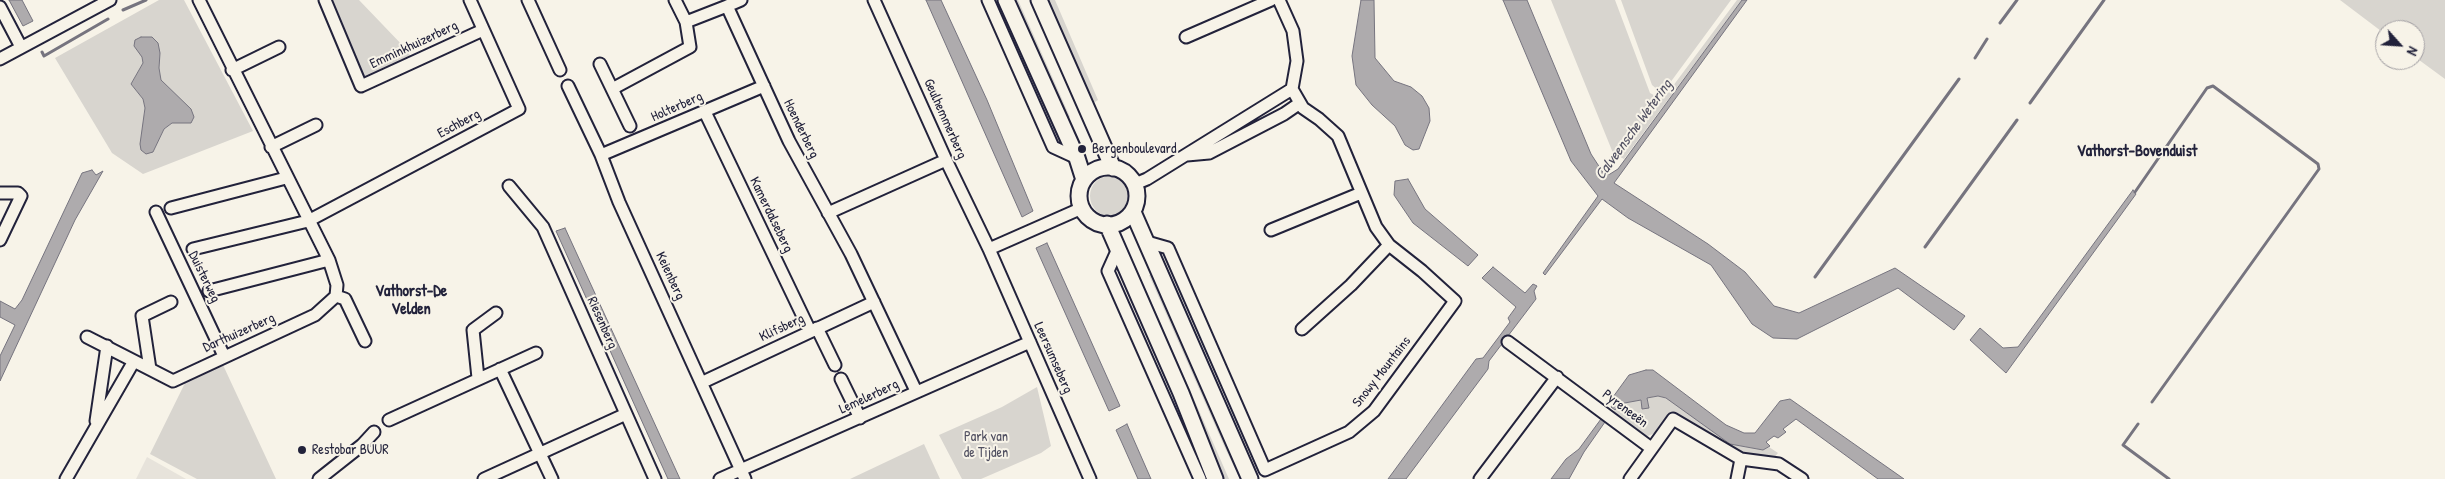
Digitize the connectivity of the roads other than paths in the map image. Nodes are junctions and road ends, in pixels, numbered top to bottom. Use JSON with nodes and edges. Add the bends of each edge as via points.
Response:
{"nodes":[{"id":1,"x":110,"y":0,"type":"edge"},
{"id":2,"x":199,"y":0,"type":"edge"},
{"id":3,"x":325,"y":0,"type":"edge"},
{"id":4,"x":470,"y":0,"type":"edge"},
{"id":5,"x":528,"y":0,"type":"edge"},
{"id":6,"x":675,"y":0,"type":"edge"},
{"id":7,"x":741,"y":0,"type":"edge"},
{"id":8,"x":874,"y":0,"type":"edge"},
{"id":9,"x":988,"y":0,"type":"edge"},
{"id":10,"x":1006,"y":0,"type":"edge"},
{"id":11,"x":1039,"y":0,"type":"edge"},
{"id":12,"x":1271,"y":0,"type":"edge"},
{"id":13,"x":1279,"y":0,"type":"edge"},
{"id":14,"x":96,"y":4,"type":"edge"},
{"id":15,"x":727,"y":6,"type":"junction"},
{"id":16,"x":0,"y":7,"type":"edge"},
{"id":17,"x":686,"y":22,"type":"junction"},
{"id":18,"x":483,"y":30,"type":"junction"},
{"id":19,"x":1186,"y":37,"type":"dead end"},
{"id":20,"x":22,"y":47,"type":"junction"},
{"id":21,"x":279,"y":48,"type":"dead end"},
{"id":22,"x":0,"y":59,"type":"edge"},
{"id":23,"x":600,"y":64,"type":"dead end"},
{"id":24,"x":232,"y":70,"type":"junction"},
{"id":25,"x":560,"y":70,"type":"dead end"},
{"id":26,"x":568,"y":86,"type":"dead end"},
{"id":27,"x":764,"y":86,"type":"junction"},
{"id":28,"x":612,"y":89,"type":"junction"},
{"id":29,"x":1292,"y":89,"type":"junction"},
{"id":30,"x":1300,"y":103,"type":"junction"},
{"id":31,"x":704,"y":112,"type":"junction"},
{"id":32,"x":316,"y":125,"type":"dead end"},
{"id":33,"x":630,"y":126,"type":"dead end"},
{"id":34,"x":271,"y":147,"type":"junction"},
{"id":35,"x":601,"y":155,"type":"junction"},
{"id":36,"x":1186,"y":155,"type":"junction"},
{"id":37,"x":1077,"y":158,"type":"junction"},
{"id":38,"x":946,"y":160,"type":"junction"},
{"id":39,"x":1113,"y":168,"type":"junction"},
{"id":40,"x":286,"y":178,"type":"junction"},
{"id":41,"x":1084,"y":180,"type":"junction"},
{"id":42,"x":1141,"y":182,"type":"junction"},
{"id":43,"x":509,"y":186,"type":"dead end"},
{"id":44,"x":0,"y":193,"type":"edge"},
{"id":45,"x":1361,"y":193,"type":"junction"},
{"id":46,"x":171,"y":208,"type":"dead end"},
{"id":47,"x":1082,"y":208,"type":"junction"},
{"id":48,"x":156,"y":212,"type":"dead end"},
{"id":49,"x":1132,"y":212,"type":"junction"},
{"id":50,"x":828,"y":213,"type":"junction"},
{"id":51,"x":308,"y":221,"type":"junction"},
{"id":52,"x":1107,"y":224,"type":"junction"},
{"id":53,"x":1271,"y":230,"type":"dead end"},
{"id":54,"x":0,"y":240,"type":"edge"},
{"id":55,"x":1147,"y":242,"type":"junction"},
{"id":56,"x":1389,"y":245,"type":"junction"},
{"id":57,"x":193,"y":249,"type":"dead end"},
{"id":58,"x":989,"y":249,"type":"junction"},
{"id":59,"x":1117,"y":251,"type":"junction"},
{"id":60,"x":329,"y":260,"type":"junction"},
{"id":61,"x":209,"y":291,"type":"dead end"},
{"id":62,"x":336,"y":296,"type":"junction"},
{"id":63,"x":171,"y":302,"type":"dead end"},
{"id":64,"x":874,"y":302,"type":"junction"},
{"id":65,"x":496,"y":313,"type":"dead end"},
{"id":66,"x":814,"y":330,"type":"junction"},
{"id":67,"x":1302,"y":330,"type":"dead end"},
{"id":68,"x":87,"y":336,"type":"dead end"},
{"id":69,"x":365,"y":341,"type":"dead end"},
{"id":70,"x":1030,"y":342,"type":"junction"},
{"id":71,"x":1508,"y":342,"type":"dead end"},
{"id":72,"x":107,"y":346,"type":"junction"},
{"id":73,"x":536,"y":353,"type":"dead end"},
{"id":74,"x":224,"y":356,"type":"junction"},
{"id":75,"x":134,"y":360,"type":"junction"},
{"id":76,"x":834,"y":365,"type":"dead end"},
{"id":77,"x":150,"y":369,"type":"junction"},
{"id":78,"x":500,"y":369,"type":"junction"},
{"id":79,"x":1557,"y":377,"type":"junction"},
{"id":80,"x":478,"y":378,"type":"junction"},
{"id":81,"x":841,"y":379,"type":"dead end"},
{"id":82,"x":703,"y":382,"type":"junction"},
{"id":83,"x":916,"y":391,"type":"junction"},
{"id":84,"x":626,"y":414,"type":"junction"},
{"id":85,"x":860,"y":418,"type":"junction"},
{"id":86,"x":389,"y":420,"type":"dead end"},
{"id":87,"x":96,"y":427,"type":"junction"},
{"id":88,"x":374,"y":432,"type":"dead end"},
{"id":89,"x":1651,"y":448,"type":"junction"},
{"id":90,"x":542,"y":452,"type":"junction"},
{"id":91,"x":1741,"y":459,"type":"junction"},
{"id":92,"x":743,"y":474,"type":"edge"},
{"id":93,"x":66,"y":479,"type":"edge"},
{"id":94,"x":319,"y":479,"type":"edge"},
{"id":95,"x":484,"y":479,"type":"edge"},
{"id":96,"x":552,"y":479,"type":"edge"},
{"id":97,"x":655,"y":479,"type":"edge"},
{"id":98,"x":720,"y":479,"type":"edge"},
{"id":99,"x":1090,"y":479,"type":"edge"},
{"id":100,"x":1200,"y":479,"type":"edge"},
{"id":101,"x":1215,"y":479,"type":"edge"},
{"id":102,"x":1250,"y":479,"type":"edge"},
{"id":103,"x":1480,"y":479,"type":"edge"},
{"id":104,"x":1630,"y":479,"type":"edge"},
{"id":105,"x":1737,"y":479,"type":"edge"},
{"id":106,"x":1802,"y":479,"type":"edge"}],
"edges":[{"from":1,"to":14,"type":"street"},
{"from":2,"to":24,"type":"street"},
{"from":3,"to":18,"type":"street","name":"Emminkhuizerberg","via":[[361,86]]},
{"from":4,"to":18,"type":"street","name":"Eschberg"},
{"from":5,"to":25,"type":"street"},
{"from":6,"to":17,"type":"street"},
{"from":7,"to":15,"type":"street"},
{"from":8,"to":38,"type":"street","name":"Geulhemmerberg"},
{"from":9,"to":37,"type":"street","via":[[1053,147]]},
{"from":10,"to":37,"type":"main road"},
{"from":11,"to":39,"type":"main road"},
{"from":12,"to":19,"type":"street"},
{"from":13,"to":29,"type":"street","via":[[1293,32],[1297,61]]},
{"from":14,"to":20,"type":"street"},
{"from":15,"to":17,"type":"street"},
{"from":15,"to":27,"type":"street","name":"Hoenderberg"},
{"from":16,"to":20,"type":"street"},
{"from":17,"to":28,"type":"street","via":[[690,47]]},
{"from":18,"to":51,"type":"street","name":"Eschberg","via":[[519,109]]},
{"from":20,"to":22,"type":"street"},
{"from":21,"to":24,"type":"street"},
{"from":23,"to":28,"type":"street"},
{"from":24,"to":34,"type":"street"},
{"from":26,"to":35,"type":"street","name":"Keienberg"},
{"from":27,"to":31,"type":"street","name":"Holterberg"},
{"from":27,"to":50,"type":"street","name":"Hoenderberg"},
{"from":28,"to":33,"type":"street"},
{"from":29,"to":30,"type":"street"},
{"from":29,"to":36,"type":"street"},
{"from":30,"to":36,"type":"street","via":[[1209,152]]},
{"from":30,"to":45,"type":"street","via":[[1338,136]]},
{"from":31,"to":35,"type":"street","name":"Holterberg"},
{"from":31,"to":66,"type":"street","name":"Kamerdalseberg"},
{"from":32,"to":34,"type":"street"},
{"from":34,"to":40,"type":"street"},
{"from":35,"to":82,"type":"street","name":"Keienberg"},
{"from":36,"to":42,"type":"street"},
{"from":37,"to":41,"type":"main road"},
{"from":38,"to":50,"type":"street"},
{"from":38,"to":58,"type":"street","name":"Geulhemmerberg"},
{"from":39,"to":41,"type":"main road","via":[[1094,171]]},
{"from":39,"to":42,"type":"main road"},
{"from":40,"to":46,"type":"street"},
{"from":40,"to":51,"type":"street"},
{"from":41,"to":47,"type":"main road","via":[[1080,199]]},
{"from":42,"to":49,"type":"main road"},
{"from":43,"to":84,"type":"street","name":"Riesenberg","via":[[543,227]]},
{"from":44,"to":54,"type":"street","via":[[18,193],[21,196]]},
{"from":45,"to":53,"type":"street"},
{"from":45,"to":56,"type":"street","via":[[1376,227]]},
{"from":47,"to":52,"type":"main road","via":[[1090,219]]},
{"from":47,"to":58,"type":"street"},
{"from":48,"to":74,"type":"street","name":"Duisterweg"},
{"from":49,"to":52,"type":"main road","via":[[1122,222]]},
{"from":49,"to":55,"type":"main road"},
{"from":50,"to":64,"type":"street","name":"Hoenderberg"},
{"from":51,"to":57,"type":"street"},
{"from":51,"to":60,"type":"street"},
{"from":52,"to":59,"type":"main road"},
{"from":55,"to":56,"type":"street","name":"Snowy Mountains","via":[[1168,248],[1266,470],[1330,442],[1362,423],[1455,301]]},
{"from":55,"to":102,"type":"main road"},
{"from":56,"to":67,"type":"street"},
{"from":58,"to":70,"type":"street","name":"Leersumseberg"},
{"from":59,"to":100,"type":"street","via":[[1108,271]]},
{"from":59,"to":101,"type":"main road"},
{"from":60,"to":61,"type":"street"},
{"from":60,"to":62,"type":"street","via":[[337,285]]},
{"from":62,"to":69,"type":"street","via":[[345,299]]},
{"from":62,"to":74,"type":"street","name":"Darthuizerberg","via":[[315,315]]},
{"from":63,"to":77,"type":"street","via":[[142,316]]},
{"from":64,"to":66,"type":"street","name":"Klifsberg"},
{"from":64,"to":83,"type":"street","name":"Hoenderberg"},
{"from":65,"to":80,"type":"street","via":[[472,330]]},
{"from":66,"to":76,"type":"street","name":"Kamerdalseberg"},
{"from":66,"to":82,"type":"street","name":"Klifsberg"},
{"from":68,"to":72,"type":"street","name":"Darthuizerberg"},
{"from":70,"to":83,"type":"street","name":"Lemelerberg"},
{"from":70,"to":99,"type":"street","name":"Leersumseberg"},
{"from":71,"to":79,"type":"street","name":"Pyreneeën"},
{"from":72,"to":75,"type":"street","name":"Darthuizerberg"},
{"from":72,"to":87,"type":"street"},
{"from":73,"to":78,"type":"street"},
{"from":74,"to":77,"type":"street","name":"Darthuizerberg","via":[[173,381]]},
{"from":75,"to":77,"type":"street","name":"Darthuizerberg"},
{"from":75,"to":87,"type":"street"},
{"from":78,"to":80,"type":"street"},
{"from":78,"to":90,"type":"street"},
{"from":79,"to":89,"type":"street","name":"Pyreneeën"},
{"from":79,"to":103,"type":"street"},
{"from":80,"to":86,"type":"street"},
{"from":81,"to":85,"type":"street"},
{"from":82,"to":92,"type":"street","name":"Keienberg"},
{"from":83,"to":85,"type":"street","name":"Lemelerberg"},
{"from":84,"to":90,"type":"street"},
{"from":84,"to":97,"type":"street","name":"Riesenberg"},
{"from":85,"to":92,"type":"street","name":"Lemelerberg"},
{"from":87,"to":93,"type":"street"},
{"from":88,"to":94,"type":"street"},
{"from":89,"to":91,"type":"street","name":"Pyreneeën","via":[[1674,419]]},
{"from":89,"to":104,"type":"street"},
{"from":90,"to":95,"type":"street"},
{"from":90,"to":96,"type":"street"},
{"from":91,"to":105,"type":"street"},
{"from":91,"to":106,"type":"street","name":"Pyreneeën","via":[[1779,464]]},
{"from":92,"to":98,"type":"street","name":"Lemelerberg"}]}
